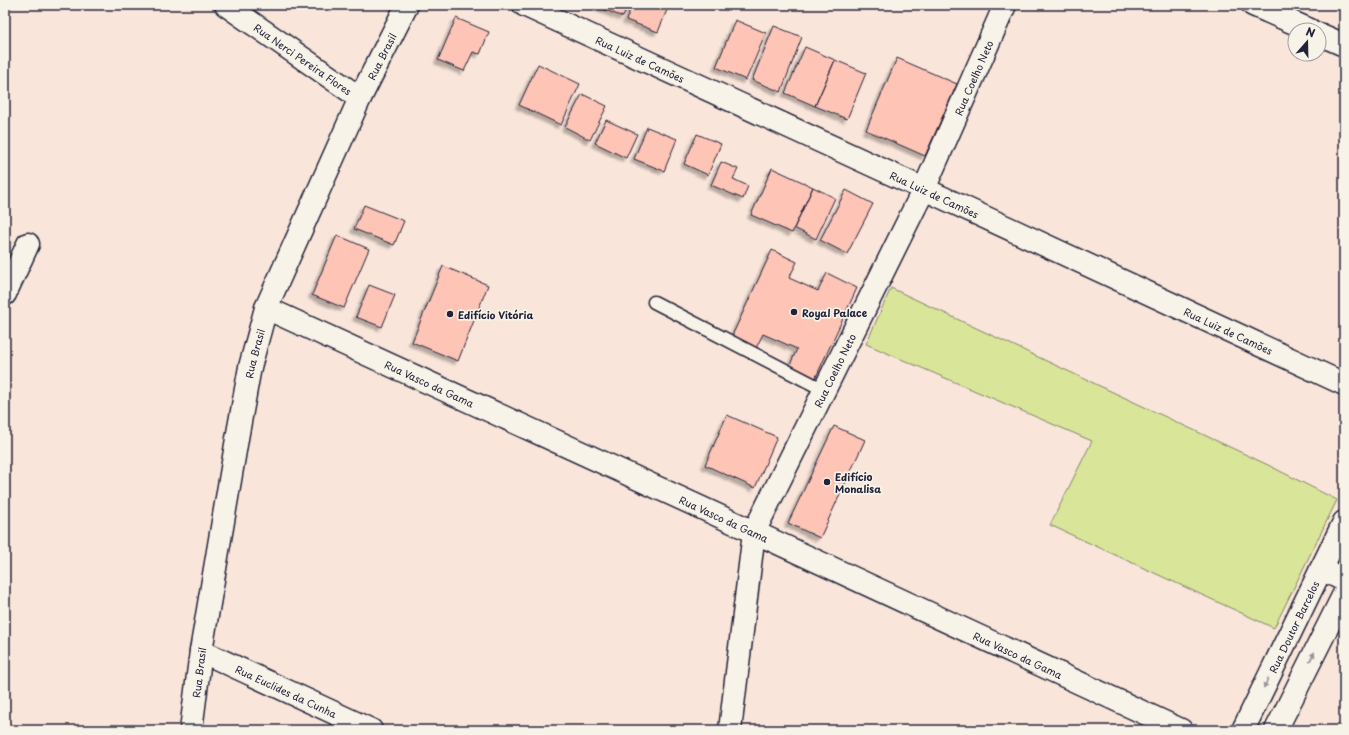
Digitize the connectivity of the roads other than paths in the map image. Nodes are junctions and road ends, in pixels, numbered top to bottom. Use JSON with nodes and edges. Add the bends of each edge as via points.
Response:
{"nodes":[{"id":1,"x":226,"y":5,"type":"edge"},
{"id":2,"x":407,"y":5,"type":"edge"},
{"id":3,"x":524,"y":5,"type":"edge"},
{"id":4,"x":1005,"y":5,"type":"edge"},
{"id":5,"x":1253,"y":5,"type":"edge"},
{"id":6,"x":1292,"y":22,"type":"edge"},
{"id":7,"x":1327,"y":38,"type":"edge"},
{"id":8,"x":1344,"y":45,"type":"edge"},
{"id":9,"x":360,"y":98,"type":"junction"},
{"id":10,"x":924,"y":189,"type":"junction"},
{"id":11,"x":28,"y":244,"type":"dead end"},
{"id":12,"x":5,"y":294,"type":"edge"},
{"id":13,"x":654,"y":302,"type":"dead end"},
{"id":14,"x":266,"y":308,"type":"junction"},
{"id":15,"x":1344,"y":384,"type":"edge"},
{"id":16,"x":824,"y":390,"type":"junction"},
{"id":17,"x":1344,"y":522,"type":"edge"},
{"id":18,"x":754,"y":532,"type":"junction"},
{"id":19,"x":1321,"y":569,"type":"junction"},
{"id":20,"x":1344,"y":580,"type":"edge"},
{"id":21,"x":1344,"y":594,"type":"edge"},
{"id":22,"x":201,"y":651,"type":"junction"},
{"id":23,"x":191,"y":730,"type":"edge"},
{"id":24,"x":371,"y":730,"type":"edge"},
{"id":25,"x":730,"y":730,"type":"edge"},
{"id":26,"x":1180,"y":730,"type":"edge"},
{"id":27,"x":1243,"y":730,"type":"edge"},
{"id":28,"x":1276,"y":730,"type":"edge"}],
"edges":[{"from":1,"to":9,"type":"street","name":"Rua Nerci Pereira Flores"},
{"from":2,"to":9,"type":"street","name":"Rua Brasil"},
{"from":3,"to":10,"type":"street","name":"Rua Luiz de Camões"},
{"from":4,"to":10,"type":"street","name":"Rua Coelho Neto"},
{"from":5,"to":6,"type":"street"},
{"from":7,"to":8,"type":"street"},
{"from":9,"to":14,"type":"street","name":"Rua Brasil"},
{"from":10,"to":15,"type":"street","name":"Rua Luiz de Camões"},
{"from":10,"to":16,"type":"street","name":"Rua Coelho Neto"},
{"from":11,"to":12,"type":"street"},
{"from":13,"to":16,"type":"lane"},
{"from":14,"to":18,"type":"street","name":"Rua Vasco da Gama"},
{"from":14,"to":22,"type":"street","name":"Rua Brasil","via":[[250,367]]},
{"from":16,"to":18,"type":"street","name":"Rua Coelho Neto"},
{"from":17,"to":19,"type":"street","name":"Rua Doutor Barcelos"},
{"from":18,"to":25,"type":"street","name":"Rua Coelho Neto"},
{"from":18,"to":26,"type":"street","name":"Rua Vasco da Gama"},
{"from":19,"to":20,"type":"street"},
{"from":19,"to":27,"type":"street","name":"Rua Doutor Barcelos","one_way":true},
{"from":28,"to":21,"type":"street","one_way":true},
{"from":22,"to":23,"type":"street","name":"Rua Brasil"},
{"from":22,"to":24,"type":"street","name":"Rua Euclides da Cunha"}]}
